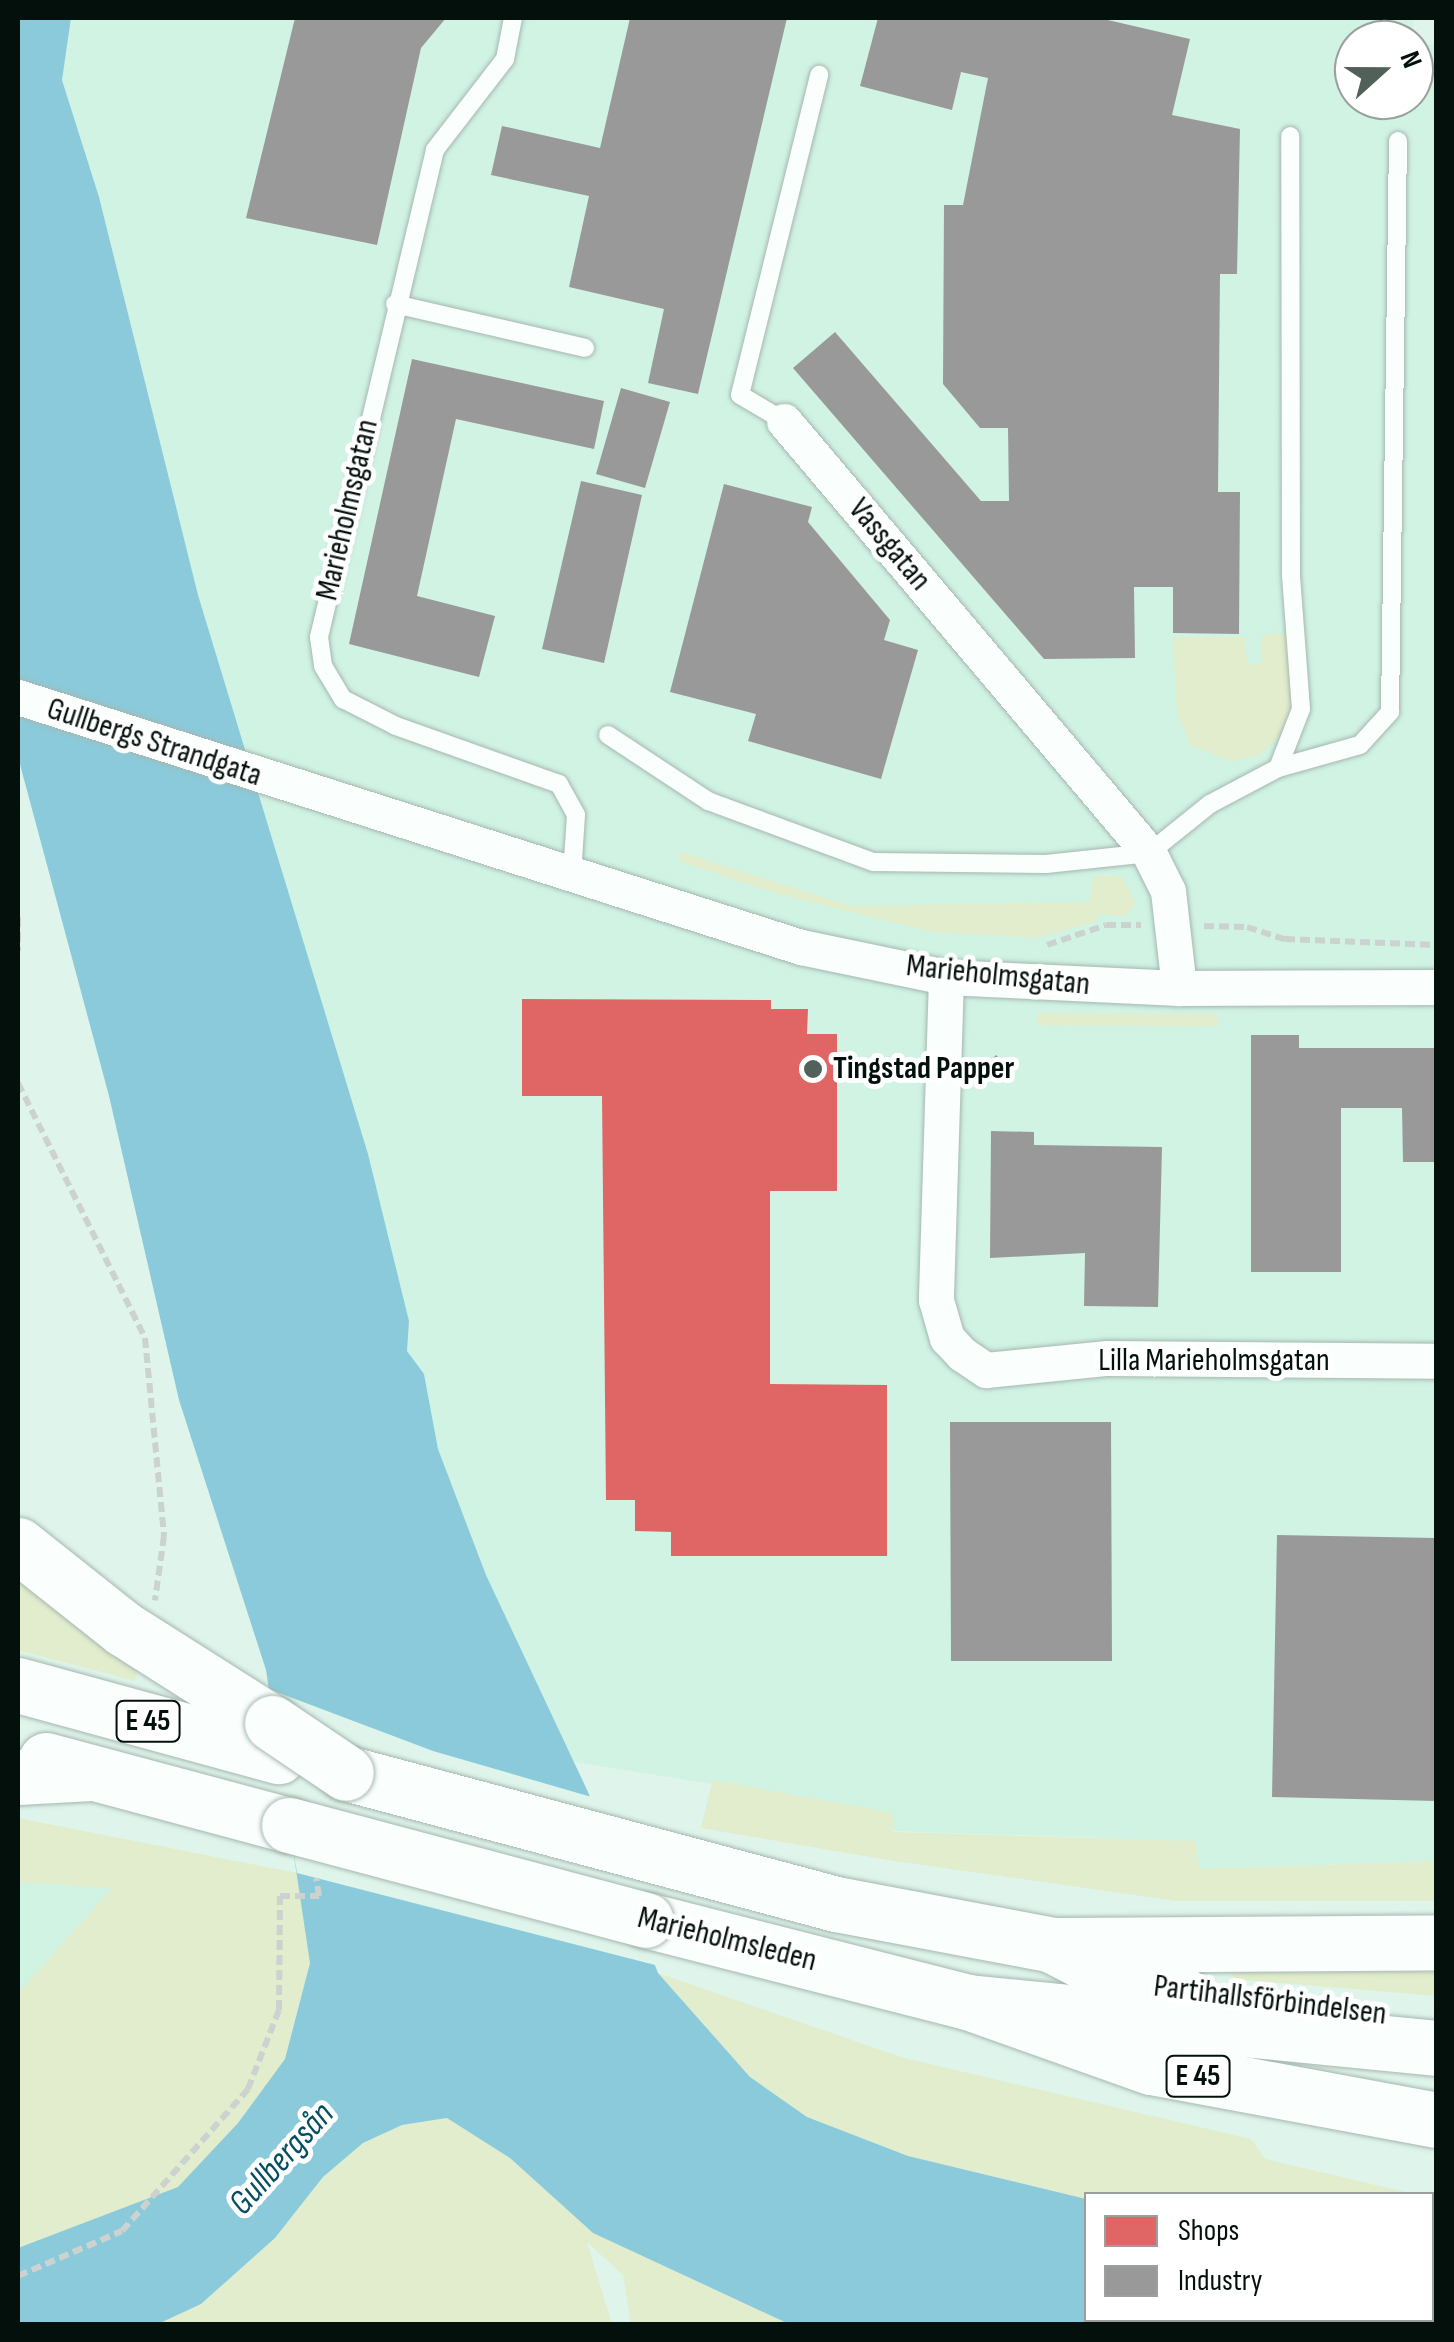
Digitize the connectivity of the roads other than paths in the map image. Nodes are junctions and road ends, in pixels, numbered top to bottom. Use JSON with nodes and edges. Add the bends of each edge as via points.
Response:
{"nodes":[{"id":1,"x":513,"y":18,"type":"edge"},
{"id":2,"x":819,"y":75,"type":"dead end"},
{"id":3,"x":1290,"y":136,"type":"dead end"},
{"id":4,"x":1398,"y":141,"type":"dead end"},
{"id":5,"x":396,"y":304,"type":"junction"},
{"id":6,"x":585,"y":348,"type":"dead end"},
{"id":7,"x":784,"y":421,"type":"joint"},
{"id":8,"x":18,"y":697,"type":"edge"},
{"id":9,"x":608,"y":735,"type":"dead end"},
{"id":10,"x":1278,"y":768,"type":"junction"},
{"id":11,"x":290,"y":788,"type":"joint"},
{"id":12,"x":1149,"y":853,"type":"junction"},
{"id":13,"x":572,"y":875,"type":"junction"},
{"id":14,"x":946,"y":977,"type":"junction"},
{"id":15,"x":1178,"y":988,"type":"junction"},
{"id":16,"x":1436,"y":988,"type":"edge"},
{"id":17,"x":1436,"y":1361,"type":"edge"},
{"id":18,"x":18,"y":1545,"type":"edge"},
{"id":19,"x":18,"y":1685,"type":"edge"},
{"id":20,"x":275,"y":1740,"type":"junction"},
{"id":21,"x":18,"y":1752,"type":"edge"},
{"id":22,"x":91,"y":1773,"type":"junction"},
{"id":23,"x":18,"y":1777,"type":"edge"},
{"id":24,"x":1436,"y":1942,"type":"edge"},
{"id":25,"x":1052,"y":1945,"type":"junction"},
{"id":26,"x":968,"y":2002,"type":"junction"},
{"id":27,"x":1436,"y":2020,"type":"edge"},
{"id":28,"x":1436,"y":2048,"type":"edge"},
{"id":29,"x":1436,"y":2120,"type":"edge"}],
"edges":[{"from":1,"to":5,"type":"lane","name":"Marieholmsgatan","via":[[505,60],[435,150]]},
{"from":2,"to":7,"type":"lane","name":"Vassgatan","via":[[740,395]]},
{"from":3,"to":10,"type":"lane","via":[[1291,575],[1302,709]]},
{"from":4,"to":10,"type":"lane","via":[[1390,712],[1360,745]]},
{"from":5,"to":6,"type":"lane"},
{"from":5,"to":13,"type":"lane","name":"Marieholmsgatan","via":[[319,637],[323,666],[343,699],[396,726],[559,784],[576,814]]},
{"from":7,"to":12,"type":"street","name":"Vassgatan"},
{"from":8,"to":11,"type":"street","name":"Gullbergs Strandgata"},
{"from":9,"to":12,"type":"lane","via":[[708,801],[873,862],[1046,864]]},
{"from":10,"to":12,"type":"lane","via":[[1210,804]]},
{"from":11,"to":13,"type":"street","name":"Marieholmsgatan"},
{"from":12,"to":15,"type":"street","name":"Vassgatan","via":[[1168,891]]},
{"from":13,"to":14,"type":"street","name":"Marieholmsgatan","via":[[801,947]]},
{"from":14,"to":15,"type":"street","name":"Marieholmsgatan"},
{"from":14,"to":17,"type":"street","name":"Lilla Marieholmsgatan","via":[[936,1300],[947,1338],[986,1370],[1107,1358]]},
{"from":15,"to":16,"type":"street","name":"Marieholmsgatan"},
{"from":18,"to":20,"type":"highway","name":"Marieholmsleden"},
{"from":19,"to":20,"type":"highway","number":"E 45"},
{"from":20,"to":25,"type":"highway","name":"Marieholmsleden","bridge":true,"via":[[346,1773],[836,1904]]},
{"from":21,"to":22,"type":"highway","name":"Marieholmsleden","number":"E 45"},
{"from":22,"to":23,"type":"highway"},
{"from":22,"to":26,"type":"highway","name":"Marieholmsleden","number":"E 45","bridge":true},
{"from":24,"to":25,"type":"highway","name":"Marieholmsleden"},
{"from":25,"to":27,"type":"highway","name":"Partihallsförbindelsen","via":[[1118,1979],[1192,1998]]},
{"from":26,"to":28,"type":"highway","name":"Partihallsförbindelsen"},
{"from":26,"to":29,"type":"highway","name":"Marieholmsleden","number":"E 45","via":[[1151,2067]]}]}
